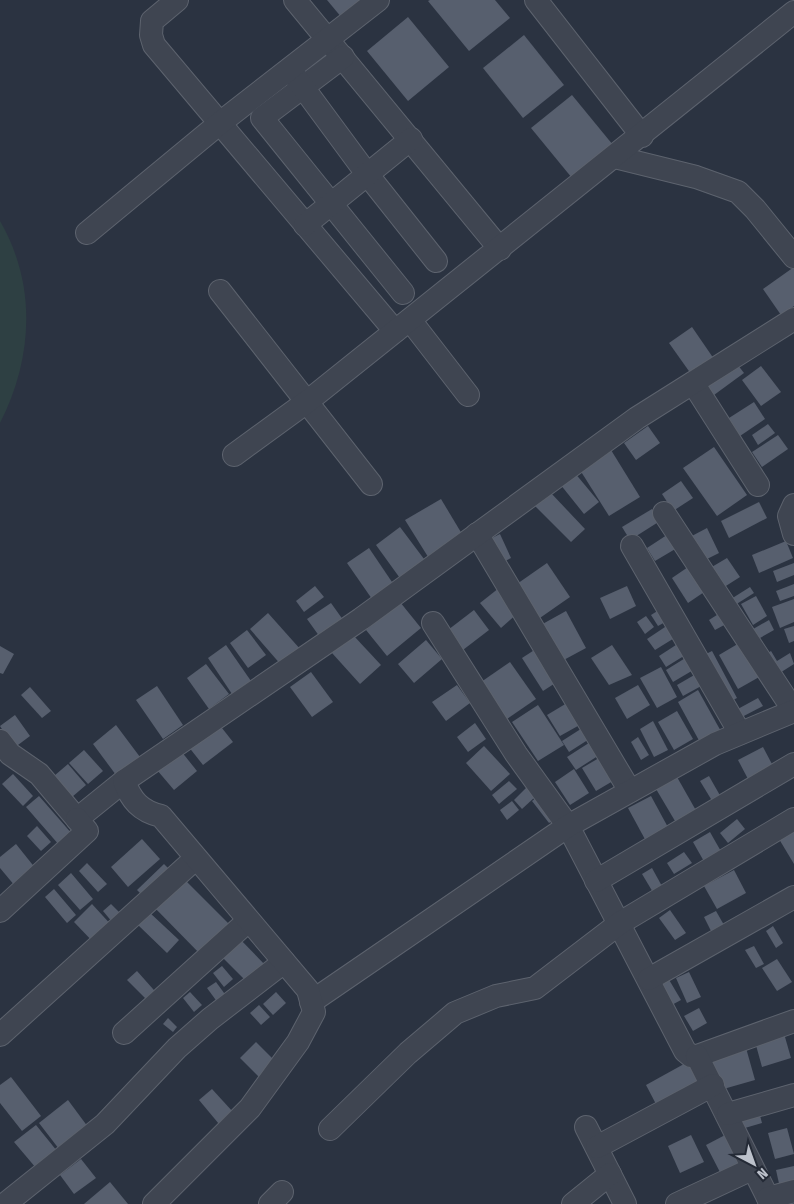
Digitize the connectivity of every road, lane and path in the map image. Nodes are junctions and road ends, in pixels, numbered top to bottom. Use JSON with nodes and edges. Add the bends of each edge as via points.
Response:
{"nodes":[{"id":1,"x":177,"y":0,"type":"edge"},
{"id":2,"x":295,"y":0,"type":"edge"},
{"id":3,"x":378,"y":0,"type":"edge"},
{"id":4,"x":536,"y":0,"type":"edge"},
{"id":5,"x":794,"y":12,"type":"edge"},
{"id":6,"x":327,"y":38,"type":"junction"},
{"id":7,"x":343,"y":57,"type":"junction"},
{"id":8,"x":289,"y":69,"type":"junction"},
{"id":9,"x":303,"y":86,"type":"junction"},
{"id":10,"x":220,"y":123,"type":"junction"},
{"id":11,"x":642,"y":136,"type":"junction"},
{"id":12,"x":411,"y":139,"type":"junction"},
{"id":13,"x":615,"y":158,"type":"junction"},
{"id":14,"x":367,"y":174,"type":"junction"},
{"id":15,"x":332,"y":202,"type":"junction"},
{"id":16,"x":305,"y":225,"type":"junction"},
{"id":17,"x":87,"y":233,"type":"dead end"},
{"id":18,"x":500,"y":249,"type":"junction"},
{"id":19,"x":794,"y":257,"type":"edge"},
{"id":20,"x":436,"y":262,"type":"dead end"},
{"id":21,"x":220,"y":291,"type":"dead end"},
{"id":22,"x":403,"y":293,"type":"dead end"},
{"id":23,"x":794,"y":319,"type":"edge"},
{"id":24,"x":402,"y":326,"type":"junction"},
{"id":25,"x":693,"y":383,"type":"junction"},
{"id":26,"x":468,"y":395,"type":"dead end"},
{"id":27,"x":308,"y":401,"type":"junction"},
{"id":28,"x":234,"y":455,"type":"dead end"},
{"id":29,"x":371,"y":484,"type":"dead end"},
{"id":30,"x":758,"y":485,"type":"dead end"},
{"id":31,"x":794,"y":505,"type":"edge"},
{"id":32,"x":664,"y":513,"type":"dead end"},
{"id":33,"x":477,"y":534,"type":"junction"},
{"id":34,"x":794,"y":534,"type":"edge"},
{"id":35,"x":632,"y":546,"type":"dead end"},
{"id":36,"x":432,"y":624,"type":"dead end"},
{"id":37,"x":794,"y":711,"type":"edge"},
{"id":38,"x":740,"y":733,"type":"junction"},
{"id":39,"x":0,"y":741,"type":"edge"},
{"id":40,"x":794,"y":764,"type":"edge"},
{"id":41,"x":124,"y":781,"type":"junction"},
{"id":42,"x":630,"y":791,"type":"junction"},
{"id":43,"x":77,"y":819,"type":"junction"},
{"id":44,"x":794,"y":819,"type":"edge"},
{"id":45,"x":568,"y":826,"type":"junction"},
{"id":46,"x":195,"y":858,"type":"junction"},
{"id":47,"x":596,"y":881,"type":"junction"},
{"id":48,"x":794,"y":897,"type":"edge"},
{"id":49,"x":0,"y":910,"type":"edge"},
{"id":50,"x":248,"y":921,"type":"junction"},
{"id":51,"x":620,"y":923,"type":"junction"},
{"id":52,"x":284,"y":962,"type":"junction"},
{"id":53,"x":649,"y":979,"type":"junction"},
{"id":54,"x":312,"y":1002,"type":"junction"},
{"id":55,"x":794,"y":1021,"type":"edge"},
{"id":56,"x":124,"y":1033,"type":"dead end"},
{"id":57,"x":0,"y":1035,"type":"edge"},
{"id":58,"x":697,"y":1056,"type":"junction"},
{"id":59,"x":713,"y":1085,"type":"junction"},
{"id":60,"x":794,"y":1095,"type":"edge"},
{"id":61,"x":728,"y":1114,"type":"junction"},
{"id":62,"x":586,"y":1126,"type":"dead end"},
{"id":63,"x":330,"y":1129,"type":"dead end"},
{"id":64,"x":597,"y":1147,"type":"junction"},
{"id":65,"x":752,"y":1169,"type":"junction"},
{"id":66,"x":610,"y":1174,"type":"junction"},
{"id":67,"x":794,"y":1190,"type":"edge"},
{"id":68,"x":770,"y":1201,"type":"edge"},
{"id":69,"x":5,"y":1204,"type":"edge"},
{"id":70,"x":154,"y":1204,"type":"edge"},
{"id":71,"x":573,"y":1204,"type":"edge"},
{"id":72,"x":626,"y":1204,"type":"edge"},
{"id":73,"x":677,"y":1204,"type":"edge"}],
"edges":[{"from":1,"to":10,"type":"street","via":[[152,21],[154,45]]},
{"from":2,"to":6,"type":"street"},
{"from":3,"to":6,"type":"street"},
{"from":4,"to":11,"type":"street"},
{"from":5,"to":11,"type":"street"},
{"from":6,"to":7,"type":"street"},
{"from":6,"to":8,"type":"street"},
{"from":7,"to":9,"type":"street"},
{"from":7,"to":12,"type":"street"},
{"from":8,"to":9,"type":"street"},
{"from":8,"to":10,"type":"street"},
{"from":9,"to":14,"type":"street"},
{"from":9,"to":15,"type":"street","via":[[262,118]]},
{"from":10,"to":16,"type":"street"},
{"from":10,"to":17,"type":"street"},
{"from":11,"to":13,"type":"street"},
{"from":12,"to":14,"type":"street"},
{"from":12,"to":18,"type":"street"},
{"from":13,"to":18,"type":"street"},
{"from":13,"to":19,"type":"street","via":[[696,176],[738,192]]},
{"from":14,"to":15,"type":"street"},
{"from":14,"to":20,"type":"street"},
{"from":15,"to":16,"type":"street"},
{"from":15,"to":22,"type":"street"},
{"from":16,"to":24,"type":"street"},
{"from":18,"to":24,"type":"street"},
{"from":21,"to":27,"type":"street"},
{"from":23,"to":25,"type":"street"},
{"from":24,"to":26,"type":"street"},
{"from":24,"to":27,"type":"street"},
{"from":25,"to":30,"type":"street"},
{"from":25,"to":33,"type":"street","via":[[637,418]]},
{"from":27,"to":28,"type":"street"},
{"from":27,"to":29,"type":"street"},
{"from":31,"to":34,"type":"street","via":[[789,516]]},
{"from":32,"to":37,"type":"street"},
{"from":33,"to":41,"type":"street","via":[[361,619]]},
{"from":33,"to":42,"type":"street"},
{"from":35,"to":38,"type":"street"},
{"from":36,"to":45,"type":"street","via":[[516,754]]},
{"from":37,"to":38,"type":"street"},
{"from":38,"to":42,"type":"street"},
{"from":39,"to":43,"type":"street","via":[[10,754],[39,774]]},
{"from":40,"to":47,"type":"street"},
{"from":41,"to":43,"type":"street"},
{"from":41,"to":46,"type":"street","via":[[130,798],[147,813],[161,816]]},
{"from":42,"to":45,"type":"street"},
{"from":43,"to":49,"type":"street","via":[[87,831]]},
{"from":44,"to":51,"type":"street"},
{"from":45,"to":47,"type":"street"},
{"from":45,"to":54,"type":"street"},
{"from":46,"to":50,"type":"street"},
{"from":46,"to":57,"type":"street"},
{"from":47,"to":51,"type":"street"},
{"from":48,"to":53,"type":"street"},
{"from":50,"to":52,"type":"street"},
{"from":50,"to":56,"type":"street"},
{"from":51,"to":53,"type":"street"},
{"from":51,"to":63,"type":"street","via":[[536,988],[496,996],[455,1013],[408,1053]]},
{"from":52,"to":54,"type":"street","via":[[308,990]]},
{"from":52,"to":69,"type":"street","via":[[177,1048],[106,1124]]},
{"from":53,"to":58,"type":"street","via":[[679,1042],[691,1056]]},
{"from":54,"to":70,"type":"street","via":[[314,1012],[298,1042],[250,1108]]},
{"from":55,"to":58,"type":"street"},
{"from":58,"to":59,"type":"street"},
{"from":59,"to":61,"type":"street"},
{"from":59,"to":64,"type":"street"},
{"from":60,"to":61,"type":"street"},
{"from":61,"to":65,"type":"street"},
{"from":62,"to":64,"type":"street"},
{"from":64,"to":66,"type":"street"},
{"from":65,"to":68,"type":"street"},
{"from":65,"to":73,"type":"street"},
{"from":66,"to":71,"type":"street"},
{"from":66,"to":72,"type":"street"},
{"from":67,"to":68,"type":"street"}]}
